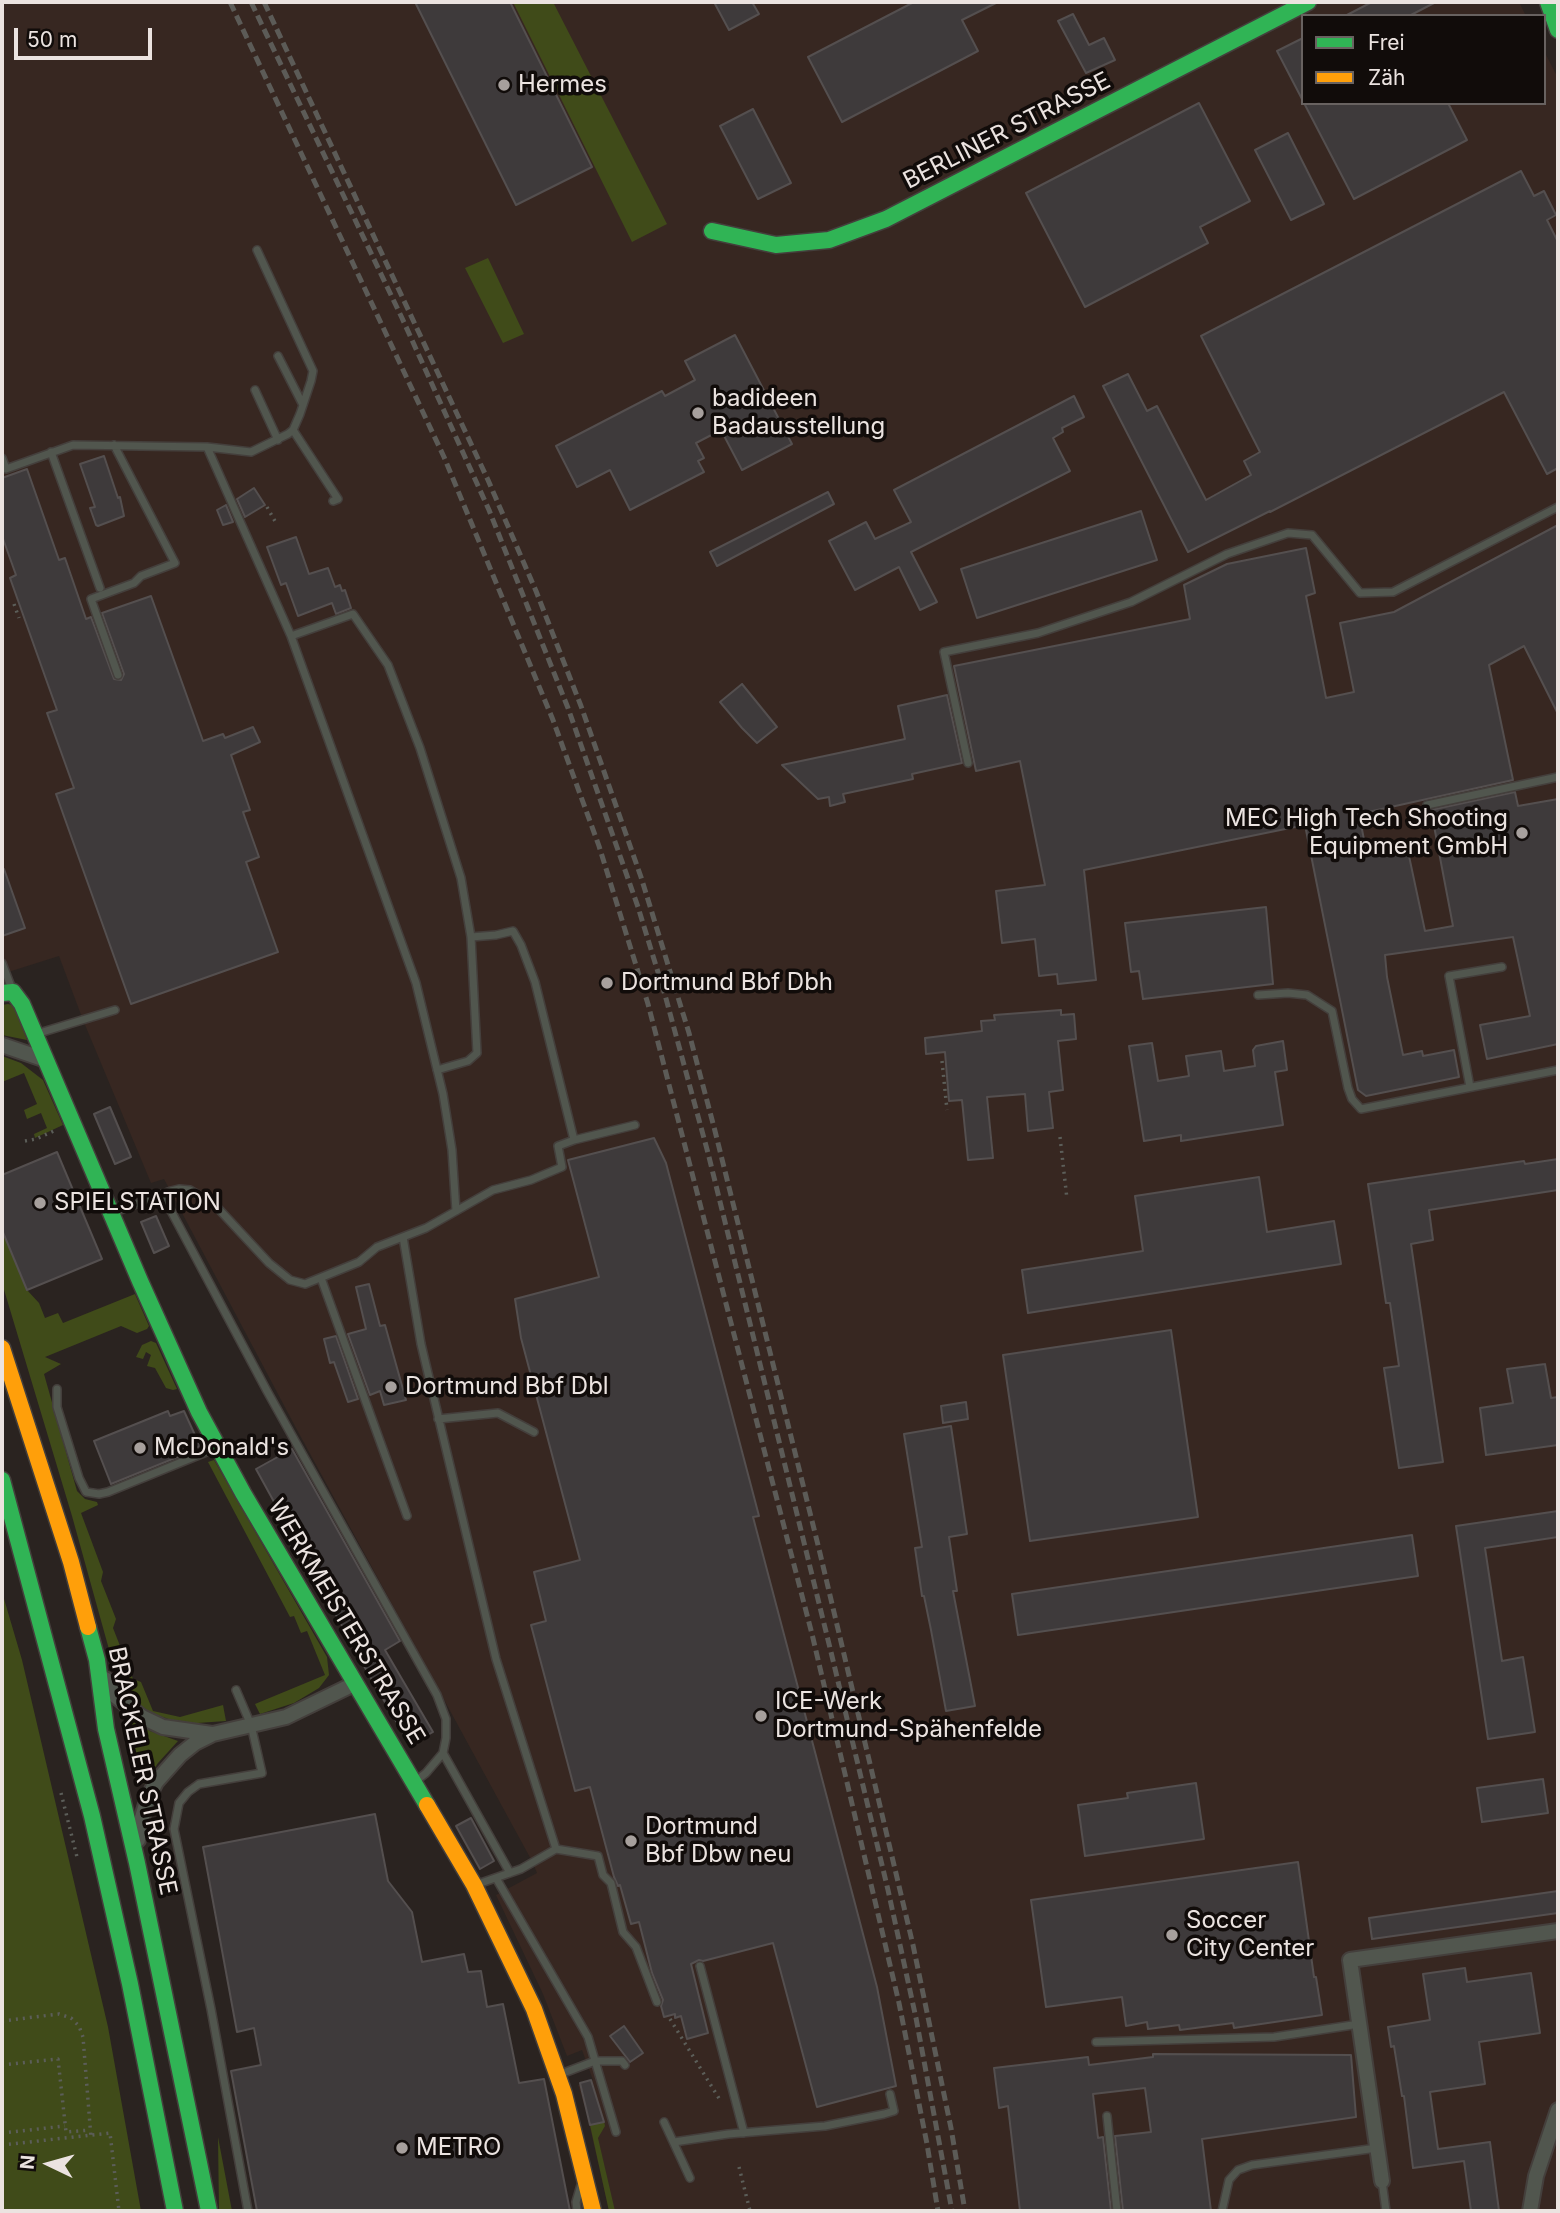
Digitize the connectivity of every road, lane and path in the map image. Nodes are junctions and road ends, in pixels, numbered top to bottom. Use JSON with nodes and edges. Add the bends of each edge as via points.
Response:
{"nodes":[{"id":1,"x":1308,"y":2,"type":"edge"},
{"id":2,"x":1537,"y":2,"type":"edge"},
{"id":3,"x":1552,"y":16,"type":"edge"},
{"id":4,"x":712,"y":231,"type":"dead end"},
{"id":5,"x":257,"y":250,"type":"dead end"},
{"id":6,"x":278,"y":356,"type":"dead end"},
{"id":7,"x":255,"y":390,"type":"dead end"},
{"id":8,"x":303,"y":405,"type":"junction"},
{"id":9,"x":293,"y":430,"type":"junction"},
{"id":10,"x":278,"y":440,"type":"junction"},
{"id":11,"x":114,"y":445,"type":"junction"},
{"id":12,"x":206,"y":447,"type":"junction"},
{"id":13,"x":51,"y":453,"type":"junction"},
{"id":14,"x":2,"y":458,"type":"edge"},
{"id":15,"x":333,"y":501,"type":"dead end"},
{"id":16,"x":267,"y":507,"type":"dead end"},
{"id":17,"x":1558,"y":507,"type":"edge"},
{"id":18,"x":276,"y":523,"type":"dead end"},
{"id":19,"x":100,"y":588,"type":"dead end"},
{"id":20,"x":13,"y":604,"type":"dead end"},
{"id":21,"x":19,"y":618,"type":"dead end"},
{"id":22,"x":291,"y":636,"type":"junction"},
{"id":23,"x":118,"y":675,"type":"dead end"},
{"id":24,"x":968,"y":763,"type":"dead end"},
{"id":25,"x":1558,"y":777,"type":"edge"},
{"id":26,"x":1427,"y":805,"type":"dead end"},
{"id":27,"x":471,"y":937,"type":"junction"},
{"id":28,"x":2,"y":963,"type":"edge"},
{"id":29,"x":1502,"y":967,"type":"dead end"},
{"id":30,"x":7,"y":992,"type":"edge"},
{"id":31,"x":1258,"y":995,"type":"dead end"},
{"id":32,"x":115,"y":1010,"type":"dead end"},
{"id":33,"x":35,"y":1035,"type":"junction"},
{"id":34,"x":2,"y":1045,"type":"edge"},
{"id":35,"x":46,"y":1060,"type":"junction"},
{"id":36,"x":942,"y":1062,"type":"dead end"},
{"id":37,"x":437,"y":1070,"type":"junction"},
{"id":38,"x":1558,"y":1070,"type":"edge"},
{"id":39,"x":1470,"y":1087,"type":"junction"},
{"id":40,"x":947,"y":1110,"type":"dead end"},
{"id":41,"x":73,"y":1123,"type":"junction"},
{"id":42,"x":635,"y":1125,"type":"dead end"},
{"id":43,"x":1060,"y":1137,"type":"dead end"},
{"id":44,"x":574,"y":1140,"type":"junction"},
{"id":45,"x":26,"y":1141,"type":"dead end"},
{"id":46,"x":162,"y":1194,"type":"junction"},
{"id":47,"x":1067,"y":1199,"type":"dead end"},
{"id":48,"x":456,"y":1211,"type":"junction"},
{"id":49,"x":111,"y":1213,"type":"junction"},
{"id":50,"x":403,"y":1237,"type":"junction"},
{"id":51,"x":321,"y":1278,"type":"junction"},
{"id":52,"x":2,"y":1348,"type":"edge"},
{"id":53,"x":57,"y":1389,"type":"dead end"},
{"id":54,"x":438,"y":1419,"type":"junction"},
{"id":55,"x":534,"y":1432,"type":"dead end"},
{"id":56,"x":218,"y":1447,"type":"junction"},
{"id":57,"x":2,"y":1480,"type":"edge"},
{"id":58,"x":407,"y":1517,"type":"dead end"},
{"id":59,"x":71,"y":1562,"type":"junction"},
{"id":60,"x":65,"y":1591,"type":"dead end"},
{"id":61,"x":34,"y":1592,"type":"junction"},
{"id":62,"x":51,"y":1604,"type":"dead end"},
{"id":63,"x":97,"y":1660,"type":"junction"},
{"id":64,"x":354,"y":1684,"type":"junction"},
{"id":65,"x":236,"y":1690,"type":"dead end"},
{"id":66,"x":251,"y":1725,"type":"junction"},
{"id":67,"x":213,"y":1734,"type":"junction"},
{"id":68,"x":443,"y":1753,"type":"junction"},
{"id":69,"x":413,"y":1782,"type":"junction"},
{"id":70,"x":61,"y":1792,"type":"dead end"},
{"id":71,"x":556,"y":1849,"type":"junction"},
{"id":72,"x":137,"y":1863,"type":"junction"},
{"id":73,"x":79,"y":1869,"type":"dead end"},
{"id":74,"x":510,"y":1873,"type":"junction"},
{"id":75,"x":496,"y":1878,"type":"junction"},
{"id":76,"x":474,"y":1885,"type":"junction"},
{"id":77,"x":1558,"y":1931,"type":"edge"},
{"id":78,"x":700,"y":1966,"type":"dead end"},
{"id":79,"x":657,"y":2002,"type":"dead end"},
{"id":80,"x":670,"y":2019,"type":"dead end"},
{"id":81,"x":2,"y":2021,"type":"edge"},
{"id":82,"x":1359,"y":2024,"type":"junction"},
{"id":83,"x":1096,"y":2042,"type":"dead end"},
{"id":84,"x":595,"y":2061,"type":"junction"},
{"id":85,"x":2,"y":2065,"type":"edge"},
{"id":86,"x":625,"y":2065,"type":"dead end"},
{"id":87,"x":557,"y":2076,"type":"junction"},
{"id":88,"x":890,"y":2094,"type":"dead end"},
{"id":89,"x":720,"y":2100,"type":"dead end"},
{"id":90,"x":1558,"y":2110,"type":"edge"},
{"id":91,"x":1107,"y":2116,"type":"dead end"},
{"id":92,"x":664,"y":2122,"type":"dead end"},
{"id":93,"x":65,"y":2126,"type":"junction"},
{"id":94,"x":616,"y":2132,"type":"dead end"},
{"id":95,"x":2,"y":2133,"type":"edge"},
{"id":96,"x":744,"y":2133,"type":"junction"},
{"id":97,"x":91,"y":2134,"type":"junction"},
{"id":98,"x":674,"y":2142,"type":"junction"},
{"id":99,"x":2,"y":2145,"type":"edge"},
{"id":100,"x":1377,"y":2148,"type":"junction"},
{"id":101,"x":739,"y":2168,"type":"dead end"},
{"id":102,"x":585,"y":2173,"type":"junction"},
{"id":103,"x":690,"y":2178,"type":"dead end"},
{"id":104,"x":1382,"y":2181,"type":"joint"},
{"id":105,"x":119,"y":2211,"type":"edge"},
{"id":106,"x":175,"y":2211,"type":"edge"},
{"id":107,"x":209,"y":2211,"type":"edge"},
{"id":108,"x":248,"y":2211,"type":"edge"},
{"id":109,"x":578,"y":2211,"type":"edge"},
{"id":110,"x":593,"y":2211,"type":"edge"},
{"id":111,"x":750,"y":2211,"type":"edge"},
{"id":112,"x":1117,"y":2211,"type":"edge"},
{"id":113,"x":1222,"y":2211,"type":"edge"},
{"id":114,"x":1386,"y":2211,"type":"edge"},
{"id":115,"x":1530,"y":2211,"type":"edge"}],
"edges":[{"from":1,"to":4,"type":"main road","name":"BERLINER STRASSE","via":[[886,219],[829,240],[776,245]]},
{"from":2,"to":3,"type":"main road"},
{"from":5,"to":8,"type":"lane","via":[[313,371]]},
{"from":6,"to":8,"type":"lane"},
{"from":7,"to":10,"type":"lane"},
{"from":8,"to":9,"type":"lane"},
{"from":9,"to":10,"type":"lane"},
{"from":9,"to":15,"type":"lane","via":[[338,499]]},
{"from":10,"to":12,"type":"lane","via":[[251,452]]},
{"from":11,"to":12,"type":"lane"},
{"from":11,"to":13,"type":"lane","via":[[73,445]]},
{"from":11,"to":23,"type":"lane","via":[[175,563],[91,599]]},
{"from":12,"to":22,"type":"lane"},
{"from":13,"to":14,"type":"lane","via":[[6,468]]},
{"from":13,"to":19,"type":"lane"},
{"from":16,"to":18,"type":"path"},
{"from":17,"to":24,"type":"lane","via":[[1393,592],[1360,593],[1312,536],[1288,533],[1227,554],[1131,602],[1038,632],[944,652]]},
{"from":20,"to":21,"type":"path"},
{"from":22,"to":27,"type":"lane","via":[[353,614],[388,665],[461,878]]},
{"from":22,"to":37,"type":"lane","via":[[416,983]]},
{"from":25,"to":26,"type":"lane"},
{"from":27,"to":37,"type":"lane","via":[[477,1053],[468,1061]]},
{"from":27,"to":44,"type":"lane","via":[[513,931],[521,945],[535,982]]},
{"from":28,"to":30,"type":"lane"},
{"from":29,"to":39,"type":"lane","via":[[1449,976]]},
{"from":30,"to":33,"type":"main road","name":"WERKMEISTERSTRASSE","via":[[22,1004]]},
{"from":31,"to":39,"type":"lane","via":[[1307,995],[1332,1011],[1348,1088],[1361,1109]]},
{"from":32,"to":33,"type":"lane"},
{"from":33,"to":35,"type":"main road","name":"WERKMEISTERSTRASSE"},
{"from":34,"to":35,"type":"street"},
{"from":35,"to":41,"type":"main road","name":"WERKMEISTERSTRASSE"},
{"from":36,"to":40,"type":"path"},
{"from":37,"to":48,"type":"lane","via":[[452,1150]]},
{"from":38,"to":39,"type":"lane"},
{"from":41,"to":45,"type":"path"},
{"from":41,"to":49,"type":"main road","name":"WERKMEISTERSTRASSE"},
{"from":42,"to":44,"type":"lane"},
{"from":43,"to":47,"type":"path"},
{"from":44,"to":48,"type":"lane","via":[[558,1146],[562,1167],[493,1190]]},
{"from":46,"to":49,"type":"lane"},
{"from":46,"to":51,"type":"lane","via":[[190,1190],[215,1205],[290,1280],[306,1284]]},
{"from":46,"to":68,"type":"lane","via":[[437,1695],[446,1719]]},
{"from":48,"to":50,"type":"lane"},
{"from":49,"to":56,"type":"main road","name":"WERKMEISTERSTRASSE","via":[[189,1393]]},
{"from":50,"to":51,"type":"lane"},
{"from":50,"to":54,"type":"lane"},
{"from":51,"to":58,"type":"lane"},
{"from":52,"to":59,"type":"main road","name":"BRACKELER STRASSE"},
{"from":53,"to":56,"type":"lane","via":[[57,1407],[86,1492],[108,1492]]},
{"from":54,"to":55,"type":"lane","via":[[498,1413]]},
{"from":54,"to":71,"type":"lane","via":[[496,1659]]},
{"from":56,"to":64,"type":"main road","name":"WERKMEISTERSTRASSE"},
{"from":57,"to":61,"type":"main road"},
{"from":59,"to":60,"type":"main road"},
{"from":59,"to":63,"type":"main road","name":"BRACKELER STRASSE"},
{"from":61,"to":62,"type":"main road"},
{"from":61,"to":106,"type":"main road","via":[[95,1829]]},
{"from":63,"to":67,"type":"street","via":[[114,1695],[142,1717],[163,1727]]},
{"from":63,"to":72,"type":"main road","name":"BRACKELER STRASSE","via":[[106,1729]]},
{"from":64,"to":66,"type":"street","via":[[286,1717]]},
{"from":64,"to":69,"type":"main road","name":"WERKMEISTERSTRASSE"},
{"from":65,"to":66,"type":"lane"},
{"from":66,"to":67,"type":"street"},
{"from":66,"to":108,"type":"lane","via":[[262,1773],[199,1784],[179,1803],[174,1829]]},
{"from":67,"to":72,"type":"street","via":[[180,1755],[156,1782],[139,1827]]},
{"from":68,"to":69,"type":"lane"},
{"from":68,"to":74,"type":"lane"},
{"from":69,"to":76,"type":"main road","name":"WERKMEISTERSTRASSE"},
{"from":70,"to":73,"type":"path"},
{"from":71,"to":74,"type":"lane"},
{"from":71,"to":79,"type":"lane","via":[[598,1856],[603,1875],[611,1883],[623,1932],[636,1947]]},
{"from":72,"to":107,"type":"main road","name":"BRACKELER STRASSE"},
{"from":74,"to":75,"type":"lane"},
{"from":75,"to":76,"type":"lane"},
{"from":75,"to":84,"type":"lane","via":[[588,2038]]},
{"from":76,"to":87,"type":"main road","name":"WERKMEISTERSTRASSE","via":[[534,2009]]},
{"from":77,"to":82,"type":"street","via":[[1350,1960]]},
{"from":78,"to":96,"type":"lane"},
{"from":80,"to":89,"type":"path"},
{"from":81,"to":97,"type":"path","via":[[59,2014],[79,2026]]},
{"from":82,"to":83,"type":"lane","via":[[1274,2037]]},
{"from":82,"to":100,"type":"street"},
{"from":84,"to":86,"type":"lane","via":[[622,2061]]},
{"from":84,"to":87,"type":"lane"},
{"from":84,"to":94,"type":"lane"},
{"from":85,"to":93,"type":"path","via":[[58,2059]]},
{"from":87,"to":102,"type":"main road","name":"WERKMEISTERSTRASSE"},
{"from":88,"to":96,"type":"lane","via":[[894,2111],[825,2126]]},
{"from":90,"to":115,"type":"street","via":[[1536,2176]]},
{"from":91,"to":112,"type":"lane"},
{"from":92,"to":98,"type":"lane"},
{"from":93,"to":95,"type":"path"},
{"from":93,"to":97,"type":"path","via":[[66,2132]]},
{"from":96,"to":98,"type":"lane"},
{"from":97,"to":99,"type":"path"},
{"from":97,"to":105,"type":"path","via":[[110,2133]]},
{"from":98,"to":103,"type":"lane"},
{"from":100,"to":104,"type":"street"},
{"from":100,"to":113,"type":"lane","via":[[1238,2170],[1229,2180]]},
{"from":101,"to":111,"type":"path"},
{"from":102,"to":109,"type":"lane","via":[[576,2202]]},
{"from":102,"to":110,"type":"main road","name":"WERKMEISTERSTRASSE"},
{"from":104,"to":114,"type":"lane"}]}
